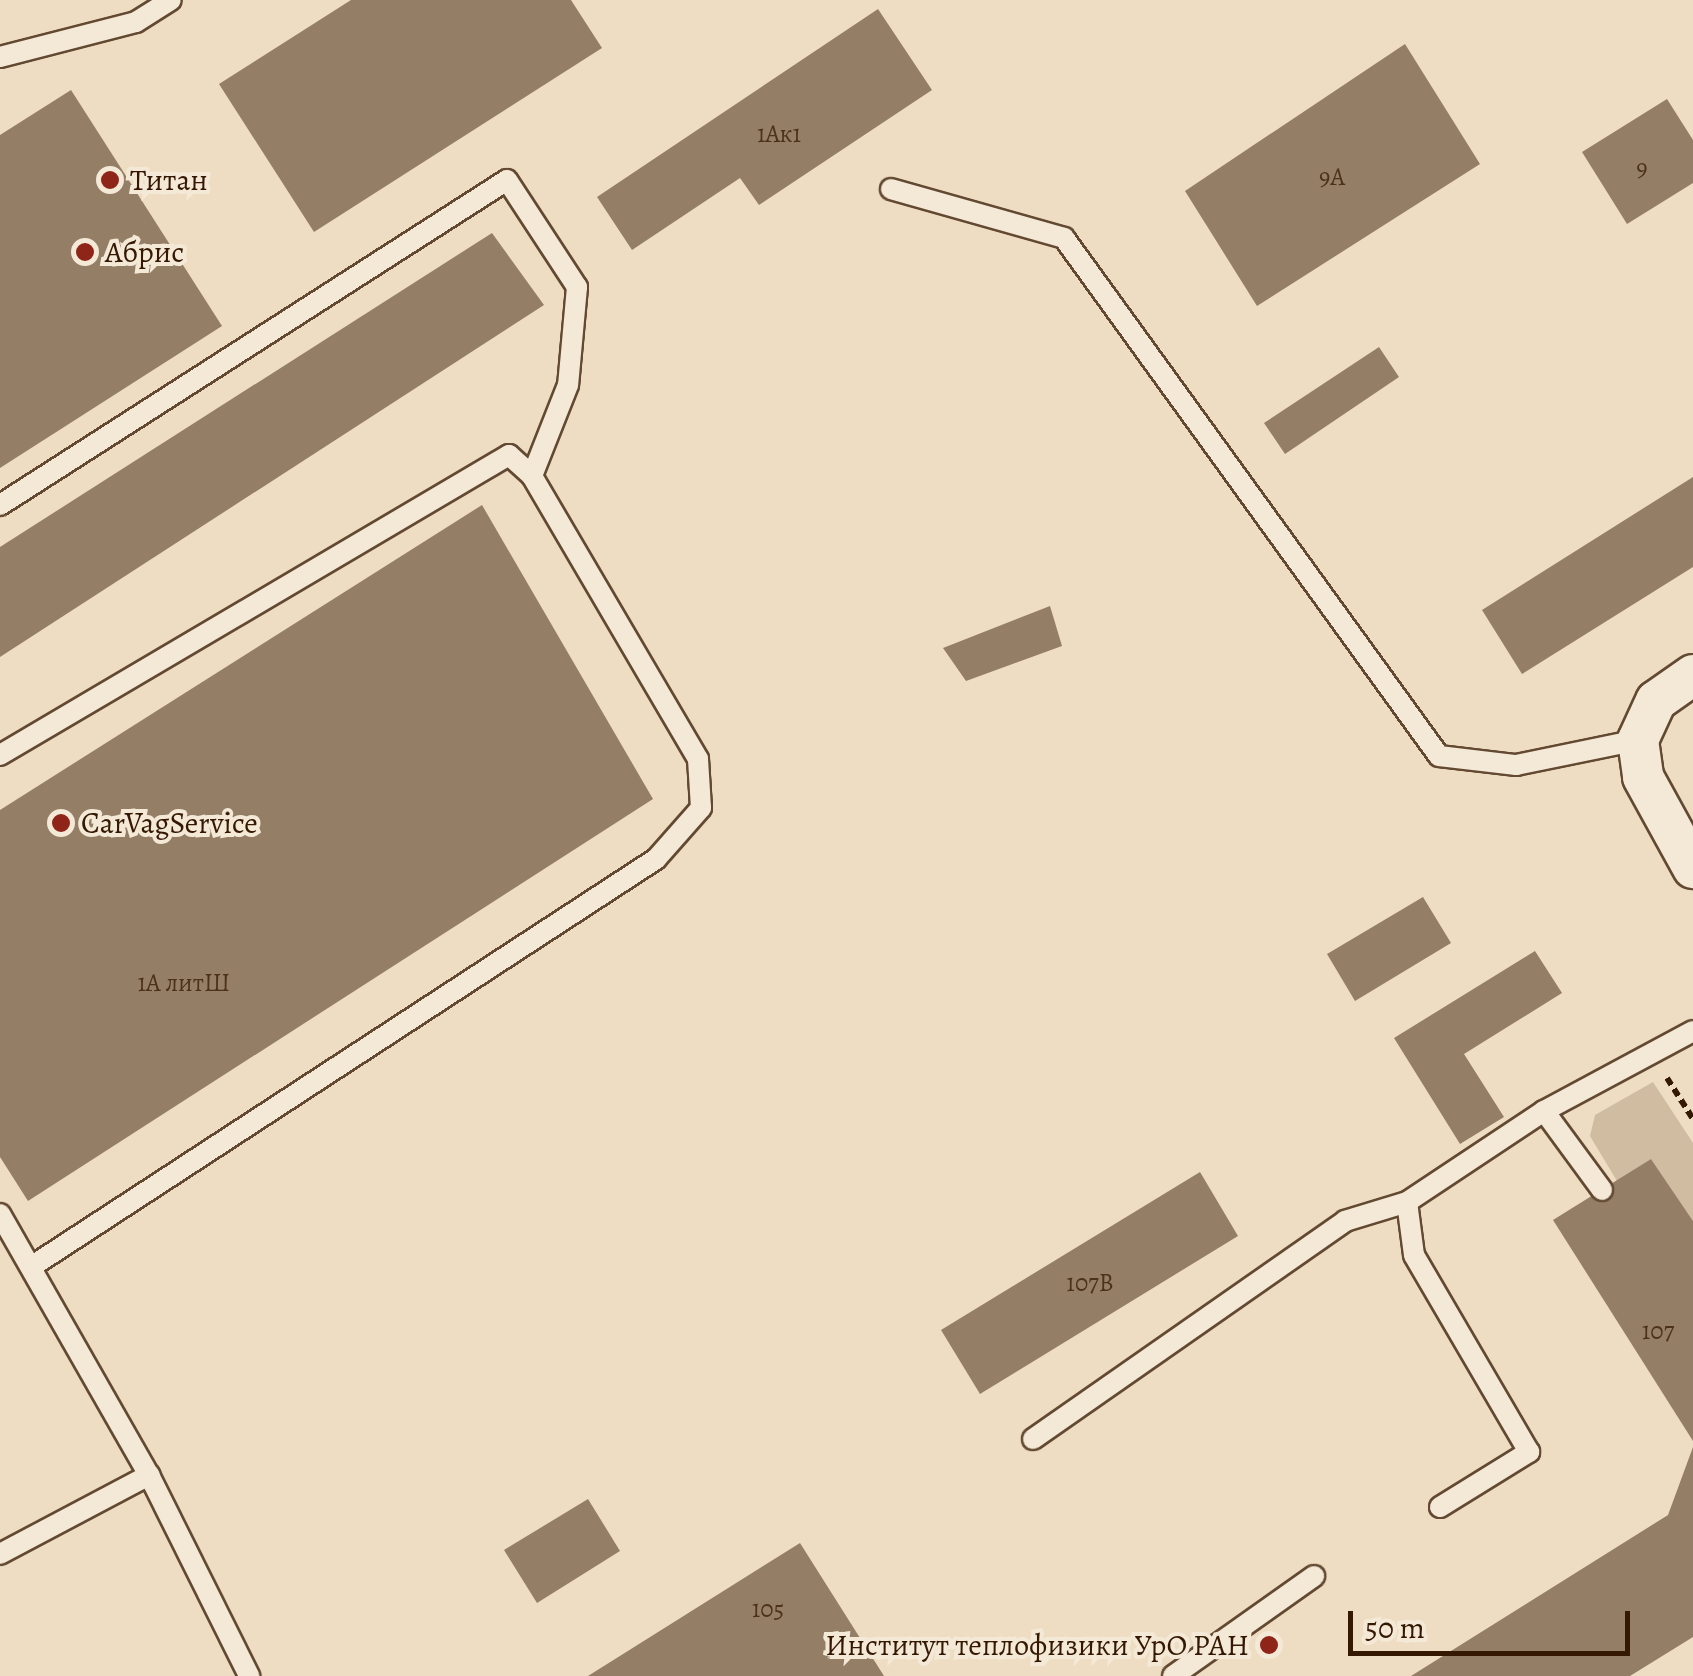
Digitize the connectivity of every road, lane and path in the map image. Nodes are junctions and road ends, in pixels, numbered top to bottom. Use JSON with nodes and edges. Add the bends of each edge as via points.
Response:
{"nodes":[{"id":1,"x":171,"y":0,"type":"edge"},
{"id":2,"x":0,"y":57,"type":"edge"},
{"id":3,"x":891,"y":189,"type":"dead end"},
{"id":4,"x":532,"y":476,"type":"junction"},
{"id":5,"x":0,"y":506,"type":"edge"},
{"id":6,"x":1693,"y":676,"type":"edge"},
{"id":7,"x":1638,"y":740,"type":"junction"},
{"id":8,"x":0,"y":755,"type":"edge"},
{"id":9,"x":1693,"y":868,"type":"edge"},
{"id":10,"x":1693,"y":1032,"type":"edge"},
{"id":11,"x":1654,"y":1056,"type":"junction"},
{"id":12,"x":1544,"y":1111,"type":"junction"},
{"id":13,"x":1693,"y":1119,"type":"edge"},
{"id":14,"x":1602,"y":1190,"type":"dead end"},
{"id":15,"x":1407,"y":1202,"type":"junction"},
{"id":16,"x":0,"y":1214,"type":"edge"},
{"id":17,"x":34,"y":1265,"type":"junction"},
{"id":18,"x":1034,"y":1439,"type":"dead end"},
{"id":19,"x":149,"y":1476,"type":"junction"},
{"id":20,"x":1440,"y":1508,"type":"dead end"},
{"id":21,"x":0,"y":1554,"type":"edge"},
{"id":22,"x":1314,"y":1576,"type":"dead end"},
{"id":23,"x":249,"y":1676,"type":"edge"},
{"id":24,"x":1173,"y":1676,"type":"edge"}],
"edges":[{"from":1,"to":2,"type":"lane","via":[[136,22]]},
{"from":3,"to":7,"type":"lane","via":[[1064,238],[1439,756],[1516,765]]},
{"from":4,"to":5,"type":"lane","via":[[568,385],[577,287],[507,180]]},
{"from":4,"to":8,"type":"lane","via":[[509,455]]},
{"from":4,"to":17,"type":"lane","via":[[698,759],[701,808],[656,860]]},
{"from":6,"to":7,"type":"street","via":[[1656,701]]},
{"from":7,"to":9,"type":"street","via":[[1642,777]]},
{"from":10,"to":11,"type":"lane"},
{"from":11,"to":12,"type":"lane"},
{"from":11,"to":13,"type":"path"},
{"from":12,"to":14,"type":"lane"},
{"from":12,"to":15,"type":"lane"},
{"from":15,"to":18,"type":"lane","via":[[1345,1222]]},
{"from":15,"to":20,"type":"lane","via":[[1414,1256],[1528,1452]]},
{"from":16,"to":17,"type":"lane"},
{"from":17,"to":19,"type":"lane"},
{"from":19,"to":21,"type":"lane"},
{"from":19,"to":23,"type":"lane"},
{"from":22,"to":24,"type":"lane"}]}
